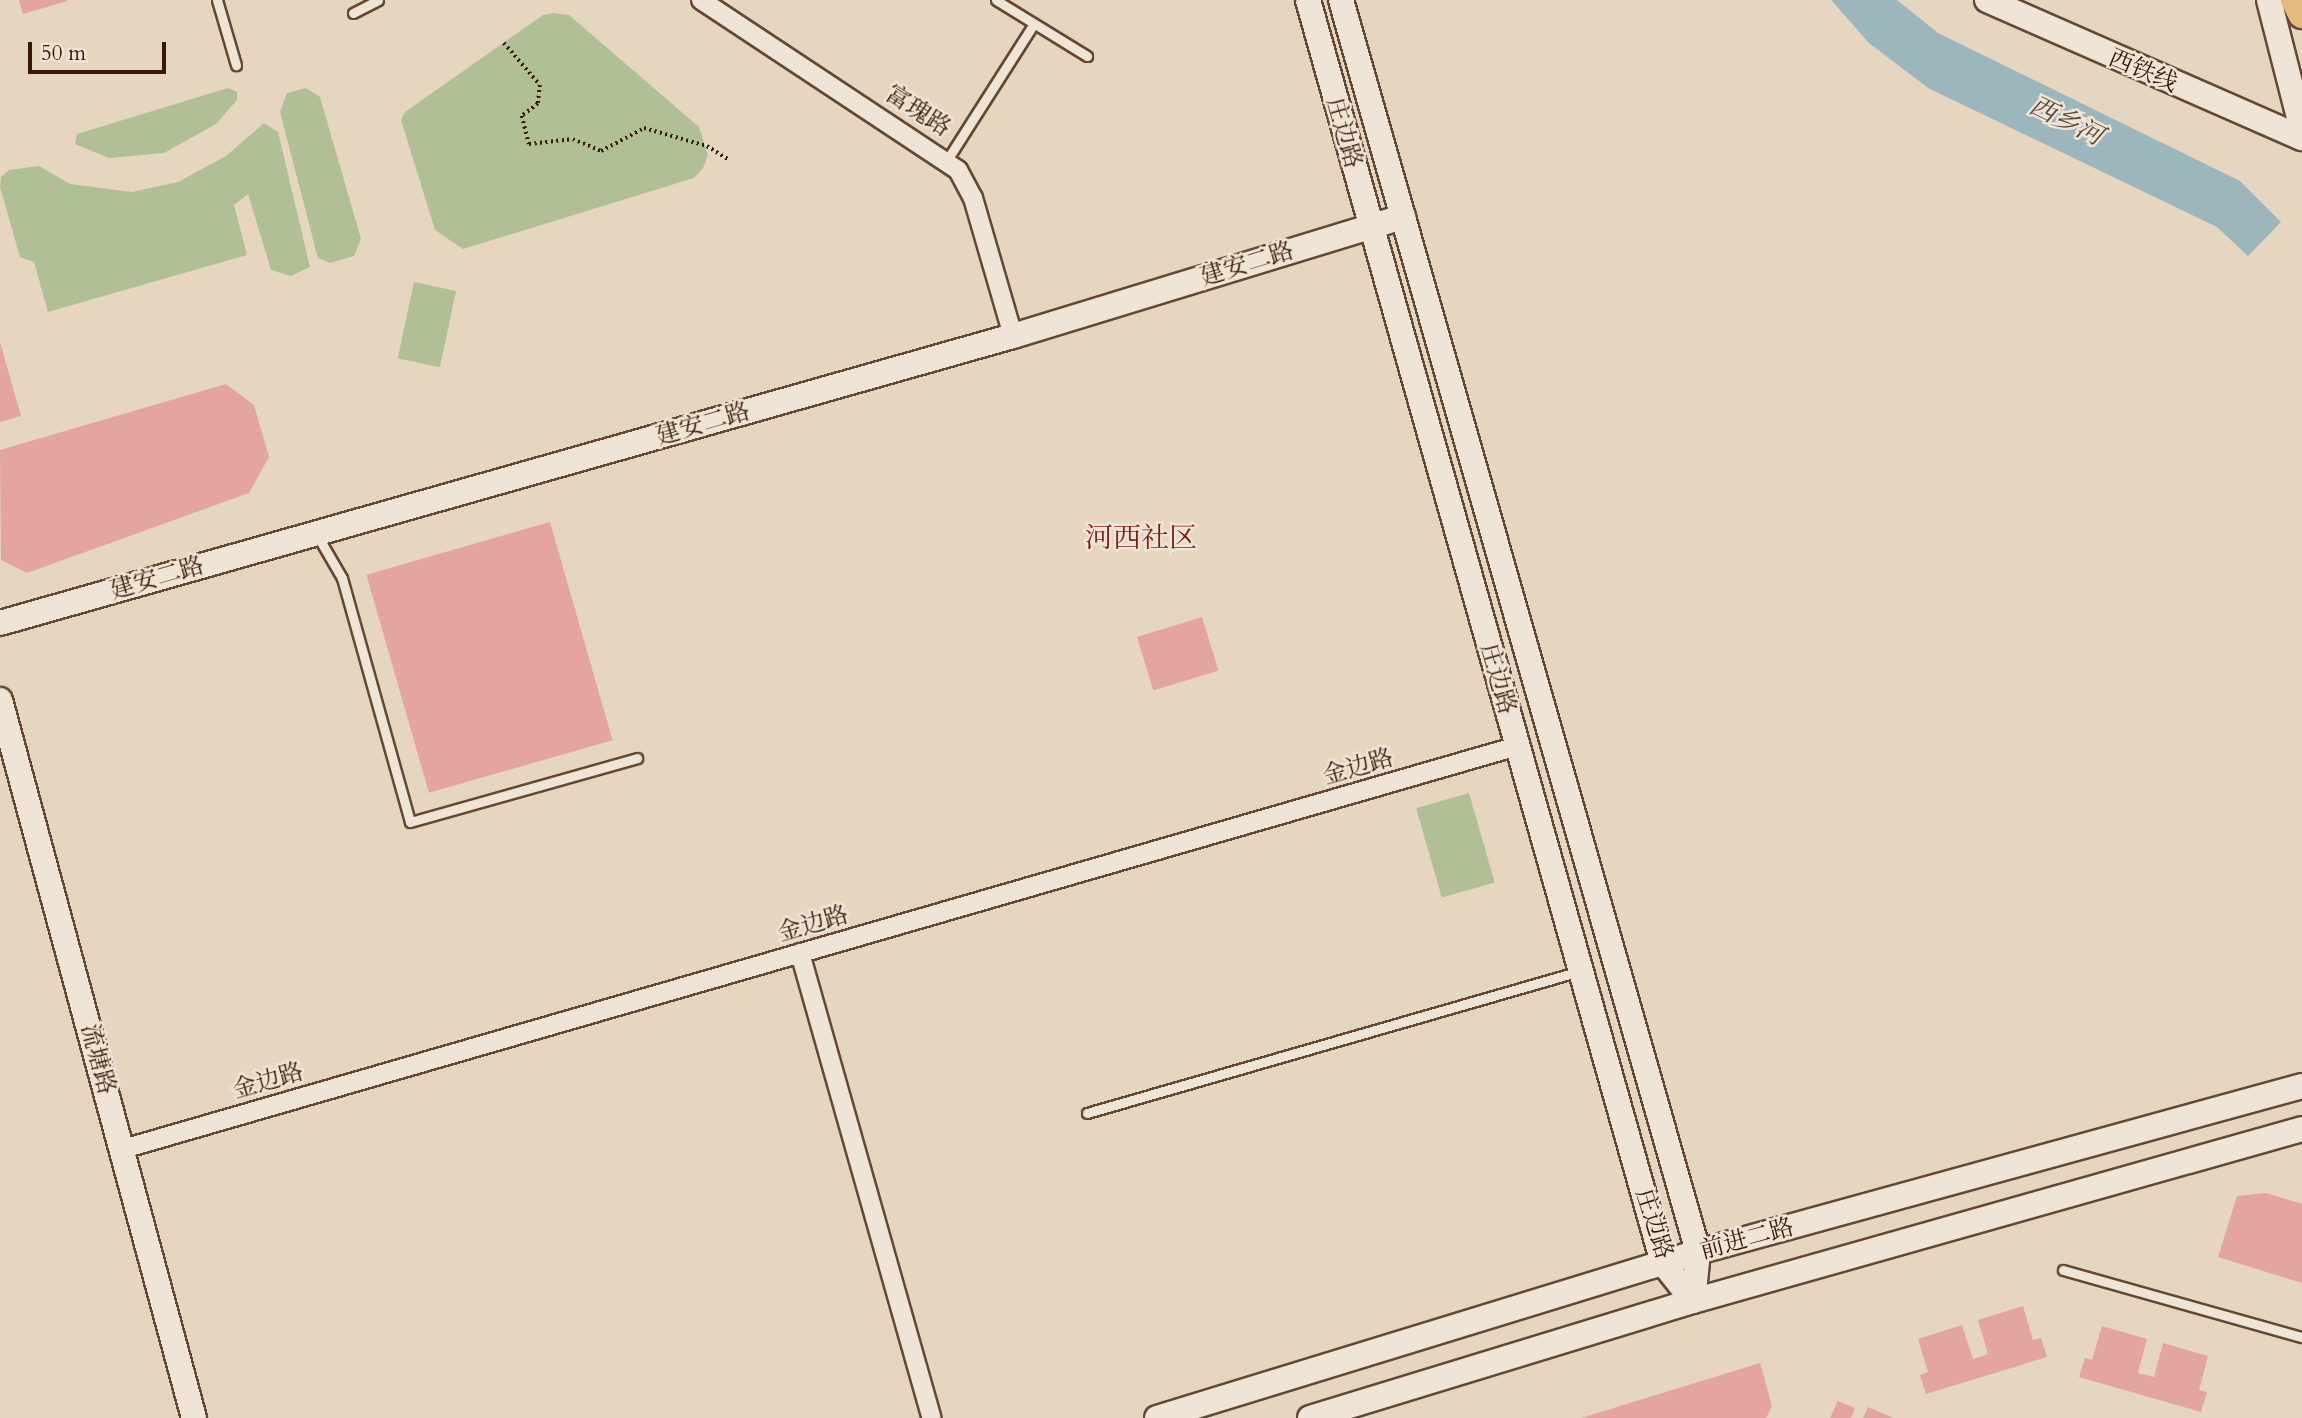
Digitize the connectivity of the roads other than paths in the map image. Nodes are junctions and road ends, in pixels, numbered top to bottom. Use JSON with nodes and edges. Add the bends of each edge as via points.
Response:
{"nodes":[{"id":1,"x":217,"y":0,"type":"edge"},
{"id":2,"x":378,"y":0,"type":"edge"},
{"id":3,"x":701,"y":0,"type":"edge"},
{"id":4,"x":996,"y":0,"type":"edge"},
{"id":5,"x":1308,"y":0,"type":"edge"},
{"id":6,"x":1341,"y":0,"type":"edge"},
{"id":7,"x":1987,"y":0,"type":"edge"},
{"id":8,"x":2269,"y":0,"type":"edge"},
{"id":9,"x":2295,"y":0,"type":"edge"},
{"id":10,"x":353,"y":13,"type":"dead end"},
{"id":11,"x":2302,"y":14,"type":"edge"},
{"id":12,"x":1033,"y":25,"type":"junction"},
{"id":13,"x":1087,"y":56,"type":"dead end"},
{"id":14,"x":236,"y":65,"type":"dead end"},
{"id":15,"x":2302,"y":130,"type":"edge"},
{"id":16,"x":2302,"y":138,"type":"edge"},
{"id":17,"x":947,"y":160,"type":"junction"},
{"id":18,"x":1403,"y":217,"type":"junction"},
{"id":19,"x":1371,"y":226,"type":"junction"},
{"id":20,"x":1013,"y":336,"type":"junction"},
{"id":21,"x":316,"y":533,"type":"junction"},
{"id":22,"x":0,"y":623,"type":"edge"},
{"id":23,"x":0,"y":700,"type":"edge"},
{"id":24,"x":1517,"y":746,"type":"junction"},
{"id":25,"x":637,"y":758,"type":"dead end"},
{"id":26,"x":800,"y":953,"type":"junction"},
{"id":27,"x":1581,"y":971,"type":"junction"},
{"id":28,"x":2302,"y":1086,"type":"edge"},
{"id":29,"x":1087,"y":1113,"type":"dead end"},
{"id":30,"x":2302,"y":1129,"type":"edge"},
{"id":31,"x":123,"y":1149,"type":"junction"},
{"id":32,"x":1698,"y":1252,"type":"junction"},
{"id":33,"x":1663,"y":1263,"type":"junction"},
{"id":34,"x":2063,"y":1270,"type":"dead end"},
{"id":35,"x":1693,"y":1301,"type":"junction"},
{"id":36,"x":2302,"y":1337,"type":"edge"},
{"id":37,"x":194,"y":1418,"type":"edge"},
{"id":38,"x":932,"y":1418,"type":"edge"},
{"id":39,"x":1157,"y":1418,"type":"edge"},
{"id":40,"x":1310,"y":1418,"type":"edge"}],
"edges":[{"from":1,"to":14,"type":"lane"},
{"from":2,"to":10,"type":"lane"},
{"from":3,"to":17,"type":"street","name":"富瑰路"},
{"from":4,"to":12,"type":"lane"},
{"from":5,"to":19,"type":"main road","name":"庄边路"},
{"from":6,"to":18,"type":"main road","name":"庄边路"},
{"from":7,"to":16,"type":"main road","name":"西铁线"},
{"from":8,"to":15,"type":"main road"},
{"from":9,"to":11,"type":"main road"},
{"from":12,"to":13,"type":"lane"},
{"from":12,"to":17,"type":"lane"},
{"from":17,"to":20,"type":"street","name":"富瑰路","via":[[973,198]]},
{"from":18,"to":19,"type":"main road","name":"建安二路"},
{"from":18,"to":32,"type":"main road","name":"庄边路"},
{"from":19,"to":20,"type":"main road","name":"建安二路"},
{"from":19,"to":24,"type":"main road","name":"庄边路"},
{"from":20,"to":21,"type":"main road","name":"建安二路"},
{"from":21,"to":22,"type":"main road","name":"建安二路"},
{"from":21,"to":25,"type":"lane","via":[[342,578],[410,822]]},
{"from":23,"to":31,"type":"main road","name":"流塘路"},
{"from":24,"to":26,"type":"street","name":"金边路"},
{"from":24,"to":27,"type":"main road","name":"庄边路"},
{"from":26,"to":31,"type":"street","name":"金边路"},
{"from":26,"to":38,"type":"street"},
{"from":27,"to":29,"type":"lane"},
{"from":27,"to":33,"type":"main road","name":"庄边路"},
{"from":28,"to":32,"type":"main road","name":"前进二路"},
{"from":30,"to":35,"type":"main road","name":"前进二路"},
{"from":31,"to":37,"type":"main road","name":"流塘路"},
{"from":32,"to":33,"type":"main road","name":"前进二路"},
{"from":32,"to":35,"type":"main road","name":"庄边路"},
{"from":33,"to":35,"type":"main road","name":"庄边路"},
{"from":33,"to":39,"type":"main road","name":"前进二路"},
{"from":34,"to":36,"type":"lane"},
{"from":35,"to":40,"type":"main road","name":"前进二路"}]}
